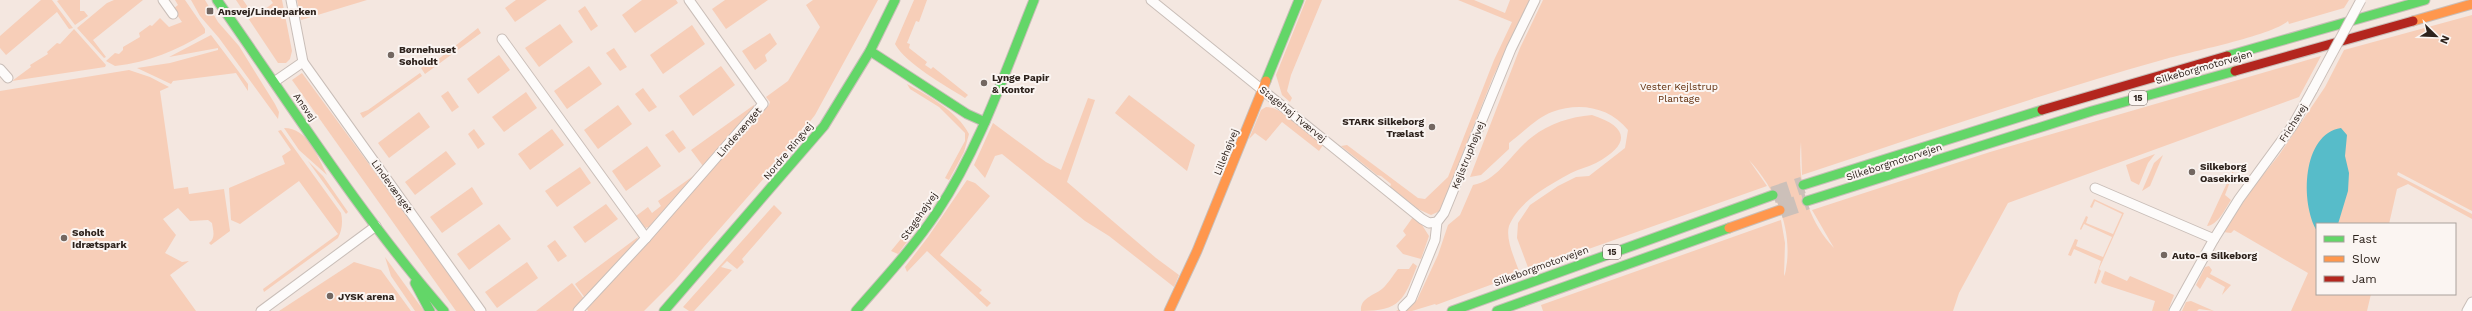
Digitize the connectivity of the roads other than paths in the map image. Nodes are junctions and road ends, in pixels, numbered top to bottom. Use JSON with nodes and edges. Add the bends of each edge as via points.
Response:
{"nodes":[{"id":1,"x":163,"y":0,"type":"edge"},
{"id":2,"x":217,"y":0,"type":"edge"},
{"id":3,"x":291,"y":0,"type":"edge"},
{"id":4,"x":689,"y":0,"type":"edge"},
{"id":5,"x":895,"y":0,"type":"edge"},
{"id":6,"x":1034,"y":0,"type":"edge"},
{"id":7,"x":1151,"y":0,"type":"edge"},
{"id":8,"x":1299,"y":0,"type":"edge"},
{"id":9,"x":1535,"y":0,"type":"edge"},
{"id":10,"x":2361,"y":0,"type":"edge"},
{"id":11,"x":2425,"y":0,"type":"edge"},
{"id":12,"x":2472,"y":4,"type":"edge"},
{"id":13,"x":173,"y":14,"type":"dead end"},
{"id":14,"x":502,"y":39,"type":"dead end"},
{"id":15,"x":870,"y":51,"type":"junction"},
{"id":16,"x":303,"y":62,"type":"junction"},
{"id":17,"x":0,"y":69,"type":"edge"},
{"id":18,"x":8,"y":78,"type":"dead end"},
{"id":19,"x":274,"y":82,"type":"junction"},
{"id":20,"x":1263,"y":90,"type":"junction"},
{"id":21,"x":985,"y":122,"type":"junction"},
{"id":22,"x":1803,"y":185,"type":"tunnel mouth"},
{"id":23,"x":2095,"y":188,"type":"dead end"},
{"id":24,"x":1773,"y":195,"type":"tunnel mouth"},
{"id":25,"x":1807,"y":202,"type":"tunnel mouth"},
{"id":26,"x":1780,"y":210,"type":"tunnel mouth"},
{"id":27,"x":1437,"y":222,"type":"junction"},
{"id":28,"x":376,"y":226,"type":"junction"},
{"id":29,"x":646,"y":238,"type":"junction"},
{"id":30,"x":2214,"y":239,"type":"junction"},
{"id":31,"x":410,"y":272,"type":"junction"},
{"id":32,"x":674,"y":299,"type":"junction"},
{"id":33,"x":2472,"y":302,"type":"edge"},
{"id":34,"x":1403,"y":307,"type":"dead end"},
{"id":35,"x":261,"y":311,"type":"edge"},
{"id":36,"x":430,"y":311,"type":"edge"},
{"id":37,"x":444,"y":311,"type":"edge"},
{"id":38,"x":481,"y":311,"type":"edge"},
{"id":39,"x":578,"y":311,"type":"edge"},
{"id":40,"x":660,"y":311,"type":"edge"},
{"id":41,"x":664,"y":311,"type":"edge"},
{"id":42,"x":856,"y":311,"type":"edge"},
{"id":43,"x":1169,"y":311,"type":"edge"},
{"id":44,"x":1452,"y":311,"type":"edge"},
{"id":45,"x":1497,"y":311,"type":"edge"},
{"id":46,"x":2174,"y":311,"type":"edge"},
{"id":47,"x":2467,"y":311,"type":"edge"}],
"edges":[{"from":1,"to":13,"type":"street"},
{"from":2,"to":19,"type":"main road","name":"Ansvej"},
{"from":3,"to":16,"type":"street"},
{"from":4,"to":29,"type":"street","name":"Lindevænget","via":[[763,104]]},
{"from":5,"to":15,"type":"main road","name":"Nordre Ringvej"},
{"from":6,"to":21,"type":"main road","name":"Stagehøjvej"},
{"from":7,"to":20,"type":"street","name":"Stagehøj Tværvej"},
{"from":8,"to":20,"type":"main road","name":"Lillehøjvej"},
{"from":9,"to":27,"type":"street","name":"Kejlstruphøjvej","via":[[1511,49],[1444,213]]},
{"from":10,"to":30,"type":"street","name":"Frichsvej","bridge":true,"via":[[2293,125],[2239,199]]},
{"from":11,"to":22,"type":"main road","name":"Silkeborgmotorvejen","number":"15","via":[[2087,96]]},
{"from":12,"to":25,"type":"main road","name":"Silkeborgmotorvejen","number":"15","via":[[2092,111]]},
{"from":14,"to":29,"type":"street"},
{"from":15,"to":21,"type":"main road","via":[[967,114]]},
{"from":15,"to":32,"type":"main road","name":"Nordre Ringvej","via":[[824,126]]},
{"from":16,"to":19,"type":"street"},
{"from":16,"to":38,"type":"street","name":"Lindevænget"},
{"from":17,"to":18,"type":"street"},
{"from":19,"to":28,"type":"main road","name":"Ansvej"},
{"from":20,"to":27,"type":"street","name":"Stagehøj Tværvej","via":[[1422,219],[1429,223]]},
{"from":20,"to":43,"type":"main road","name":"Lillehøjvej","via":[[1197,251]]},
{"from":21,"to":42,"type":"main road","name":"Stagehøjvej","via":[[937,212]]},
{"from":23,"to":30,"type":"street"},
{"from":24,"to":44,"type":"main road","name":"Silkeborgmotorvejen","number":"15"},
{"from":26,"to":45,"type":"main road","number":"15"},
{"from":27,"to":34,"type":"street","name":"Kejlstruphøjvej","via":[[1435,240],[1411,299]]},
{"from":28,"to":31,"type":"main road","name":"Ansvej"},
{"from":28,"to":35,"type":"street"},
{"from":29,"to":39,"type":"street","name":"Lindevænget"},
{"from":30,"to":46,"type":"street","name":"Frichsvej"},
{"from":31,"to":36,"type":"main road","name":"Ansvej"},
{"from":31,"to":37,"type":"main road","name":"Ansvej"},
{"from":32,"to":40,"type":"main road","name":"Nordre Ringvej"},
{"from":32,"to":41,"type":"main road","name":"Nordre Ringvej"},
{"from":33,"to":47,"type":"street"}]}
